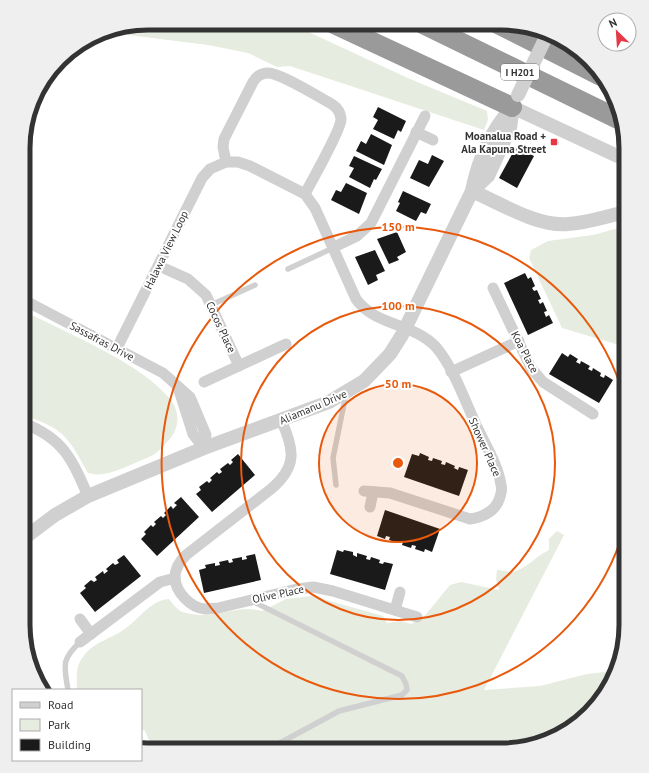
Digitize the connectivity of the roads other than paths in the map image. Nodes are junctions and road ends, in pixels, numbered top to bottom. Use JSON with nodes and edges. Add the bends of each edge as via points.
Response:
{"nodes":[{"id":1,"x":348,"y":30,"type":"edge"},
{"id":2,"x":435,"y":30,"type":"edge"},
{"id":3,"x":511,"y":31,"type":"edge"},
{"id":4,"x":545,"y":39,"type":"edge"},
{"id":5,"x":589,"y":70,"type":"edge"},
{"id":6,"x":515,"y":101,"type":"junction"},
{"id":7,"x":425,"y":116,"type":"dead end"},
{"id":8,"x":615,"y":119,"type":"edge"},
{"id":9,"x":416,"y":132,"type":"junction"},
{"id":10,"x":433,"y":140,"type":"dead end"},
{"id":11,"x":619,"y":156,"type":"edge"},
{"id":12,"x":226,"y":162,"type":"junction"},
{"id":13,"x":472,"y":191,"type":"junction"},
{"id":14,"x":305,"y":194,"type":"junction"},
{"id":15,"x":619,"y":214,"type":"edge"},
{"id":16,"x":334,"y":248,"type":"junction"},
{"id":17,"x":159,"y":266,"type":"junction"},
{"id":18,"x":288,"y":269,"type":"dead end"},
{"id":19,"x":255,"y":285,"type":"dead end"},
{"id":20,"x":493,"y":288,"type":"dead end"},
{"id":21,"x":30,"y":303,"type":"edge"},
{"id":22,"x":211,"y":305,"type":"junction"},
{"id":23,"x":406,"y":328,"type":"junction"},
{"id":24,"x":519,"y":341,"type":"junction"},
{"id":25,"x":286,"y":344,"type":"dead end"},
{"id":26,"x":117,"y":348,"type":"junction"},
{"id":27,"x":239,"y":366,"type":"junction"},
{"id":28,"x":451,"y":372,"type":"junction"},
{"id":29,"x":204,"y":382,"type":"dead end"},
{"id":30,"x":346,"y":393,"type":"junction"},
{"id":31,"x":593,"y":414,"type":"dead end"},
{"id":32,"x":281,"y":420,"type":"junction"},
{"id":33,"x":30,"y":426,"type":"edge"},
{"id":34,"x":204,"y":448,"type":"junction"},
{"id":35,"x":336,"y":485,"type":"dead end"},
{"id":36,"x":88,"y":496,"type":"junction"},
{"id":37,"x":370,"y":507,"type":"dead end"},
{"id":38,"x":30,"y":534,"type":"edge"},
{"id":39,"x":175,"y":578,"type":"junction"},
{"id":40,"x":400,"y":592,"type":"dead end"},
{"id":41,"x":250,"y":600,"type":"junction"},
{"id":42,"x":395,"y":610,"type":"junction"},
{"id":43,"x":417,"y":617,"type":"dead end"},
{"id":44,"x":80,"y":619,"type":"dead end"},
{"id":45,"x":91,"y":634,"type":"junction"},
{"id":46,"x":80,"y":642,"type":"joint"},
{"id":47,"x":68,"y":689,"type":"edge"},
{"id":48,"x":279,"y":743,"type":"edge"}],
"edges":[{"from":1,"to":6,"type":"highway"},
{"from":2,"to":8,"type":"highway","number":"I H201"},
{"from":3,"to":5,"type":"highway"},
{"from":4,"to":6,"type":"street","bridge":true},
{"from":6,"to":11,"type":"street"},
{"from":6,"to":13,"type":"street","via":[[510,128],[488,176]]},
{"from":7,"to":9,"type":"street"},
{"from":9,"to":10,"type":"street"},
{"from":9,"to":16,"type":"street","via":[[371,223],[357,236]]},
{"from":12,"to":14,"type":"street","via":[[250,166]]},
{"from":12,"to":14,"type":"street","via":[[224,139],[253,82],[264,74],[276,75],[330,102],[340,115],[339,128]]},
{"from":12,"to":17,"type":"street","name":"Halawa View Loop","via":[[210,169],[202,178]]},
{"from":13,"to":15,"type":"street","via":[[534,218],[559,224],[578,223]]},
{"from":13,"to":23,"type":"street","name":"Aliamanu Drive"},
{"from":14,"to":16,"type":"street","via":[[315,208]]},
{"from":16,"to":18,"type":"lane"},
{"from":16,"to":23,"type":"street","via":[[361,306],[373,315]]},
{"from":17,"to":22,"type":"street","name":"Cocos Place","via":[[194,284],[206,295]]},
{"from":17,"to":26,"type":"street","name":"Halawa View Loop"},
{"from":19,"to":22,"type":"lane"},
{"from":20,"to":24,"type":"street","name":"Koa Place"},
{"from":21,"to":26,"type":"street","name":"Sassafras Drive"},
{"from":22,"to":27,"type":"street","name":"Cocos Place"},
{"from":23,"to":28,"type":"street","name":"Shower Place","via":[[436,347]]},
{"from":23,"to":30,"type":"street","name":"Aliamanu Drive","via":[[377,369]]},
{"from":24,"to":28,"type":"street"},
{"from":24,"to":31,"type":"street","name":"Koa Place","via":[[531,368],[543,382]]},
{"from":25,"to":27,"type":"street","name":"Cocos Place"},
{"from":26,"to":34,"type":"street","name":"Sassafras Drive","via":[[163,373],[178,386],[193,434]]},
{"from":27,"to":29,"type":"street","name":"Cocos Place"},
{"from":28,"to":37,"type":"street","name":"Shower Place","via":[[496,466],[502,486],[496,506],[482,517],[470,520],[390,493],[368,492]]},
{"from":30,"to":32,"type":"street","name":"Aliamanu Drive"},
{"from":30,"to":35,"type":"lane","via":[[333,458]]},
{"from":32,"to":34,"type":"street","name":"Aliamanu Drive"},
{"from":32,"to":39,"type":"street","via":[[291,447],[289,470],[283,479],[186,555]]},
{"from":33,"to":36,"type":"street","via":[[48,434],[60,444],[75,467]]},
{"from":34,"to":36,"type":"street","name":"Aliamanu Drive"},
{"from":36,"to":38,"type":"street","name":"Aliamanu Drive","via":[[55,515]]},
{"from":39,"to":41,"type":"street","name":"Olive Place","via":[[184,598],[205,609]]},
{"from":39,"to":45,"type":"street","via":[[160,582]]},
{"from":40,"to":42,"type":"street"},
{"from":41,"to":42,"type":"street","name":"Olive Place","via":[[313,587]]},
{"from":41,"to":48,"type":"lane","via":[[402,676],[406,684],[407,690],[402,695],[339,711]]},
{"from":42,"to":43,"type":"street","name":"Olive Place"},
{"from":44,"to":45,"type":"street"},
{"from":45,"to":46,"type":"street"},
{"from":46,"to":47,"type":"lane","via":[[68,653],[64,667]]}]}
